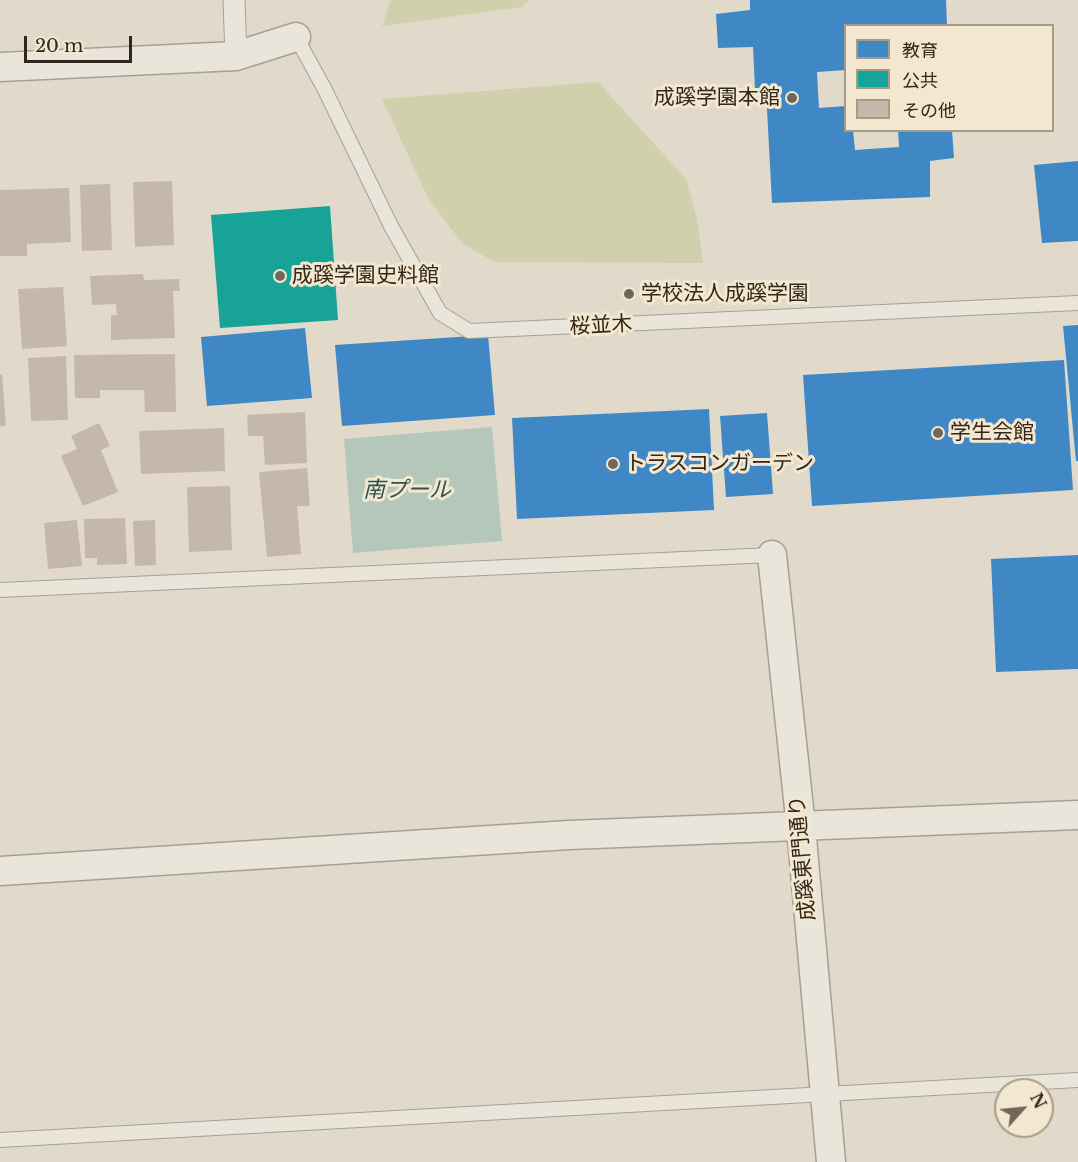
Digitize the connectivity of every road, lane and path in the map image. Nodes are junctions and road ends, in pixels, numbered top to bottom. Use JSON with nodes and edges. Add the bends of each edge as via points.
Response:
{"nodes":[{"id":1,"x":234,"y":0,"type":"edge"},
{"id":2,"x":296,"y":37,"type":"joint"},
{"id":3,"x":236,"y":56,"type":"junction"},
{"id":4,"x":0,"y":67,"type":"edge"},
{"id":5,"x":1078,"y":303,"type":"edge"},
{"id":6,"x":772,"y":555,"type":"joint"},
{"id":7,"x":0,"y":590,"type":"edge"},
{"id":8,"x":1078,"y":815,"type":"edge"},
{"id":9,"x":801,"y":827,"type":"junction"},
{"id":10,"x":0,"y":871,"type":"edge"},
{"id":11,"x":1078,"y":1080,"type":"edge"},
{"id":12,"x":824,"y":1095,"type":"junction"},
{"id":13,"x":0,"y":1140,"type":"edge"},
{"id":14,"x":831,"y":1162,"type":"edge"}],
"edges":[{"from":1,"to":3,"type":"street"},
{"from":2,"to":3,"type":"street"},
{"from":2,"to":5,"type":"lane","name":"桜並木","via":[[391,226],[440,313],[469,331]]},
{"from":3,"to":4,"type":"street"},
{"from":6,"to":7,"type":"lane"},
{"from":6,"to":9,"type":"street","name":"成蹊東門通り"},
{"from":8,"to":9,"type":"street"},
{"from":9,"to":10,"type":"street","via":[[569,835]]},
{"from":9,"to":12,"type":"street","name":"成蹊東門通り"},
{"from":11,"to":12,"type":"lane"},
{"from":12,"to":13,"type":"lane"},
{"from":12,"to":14,"type":"street","name":"成蹊東門通り"}]}
